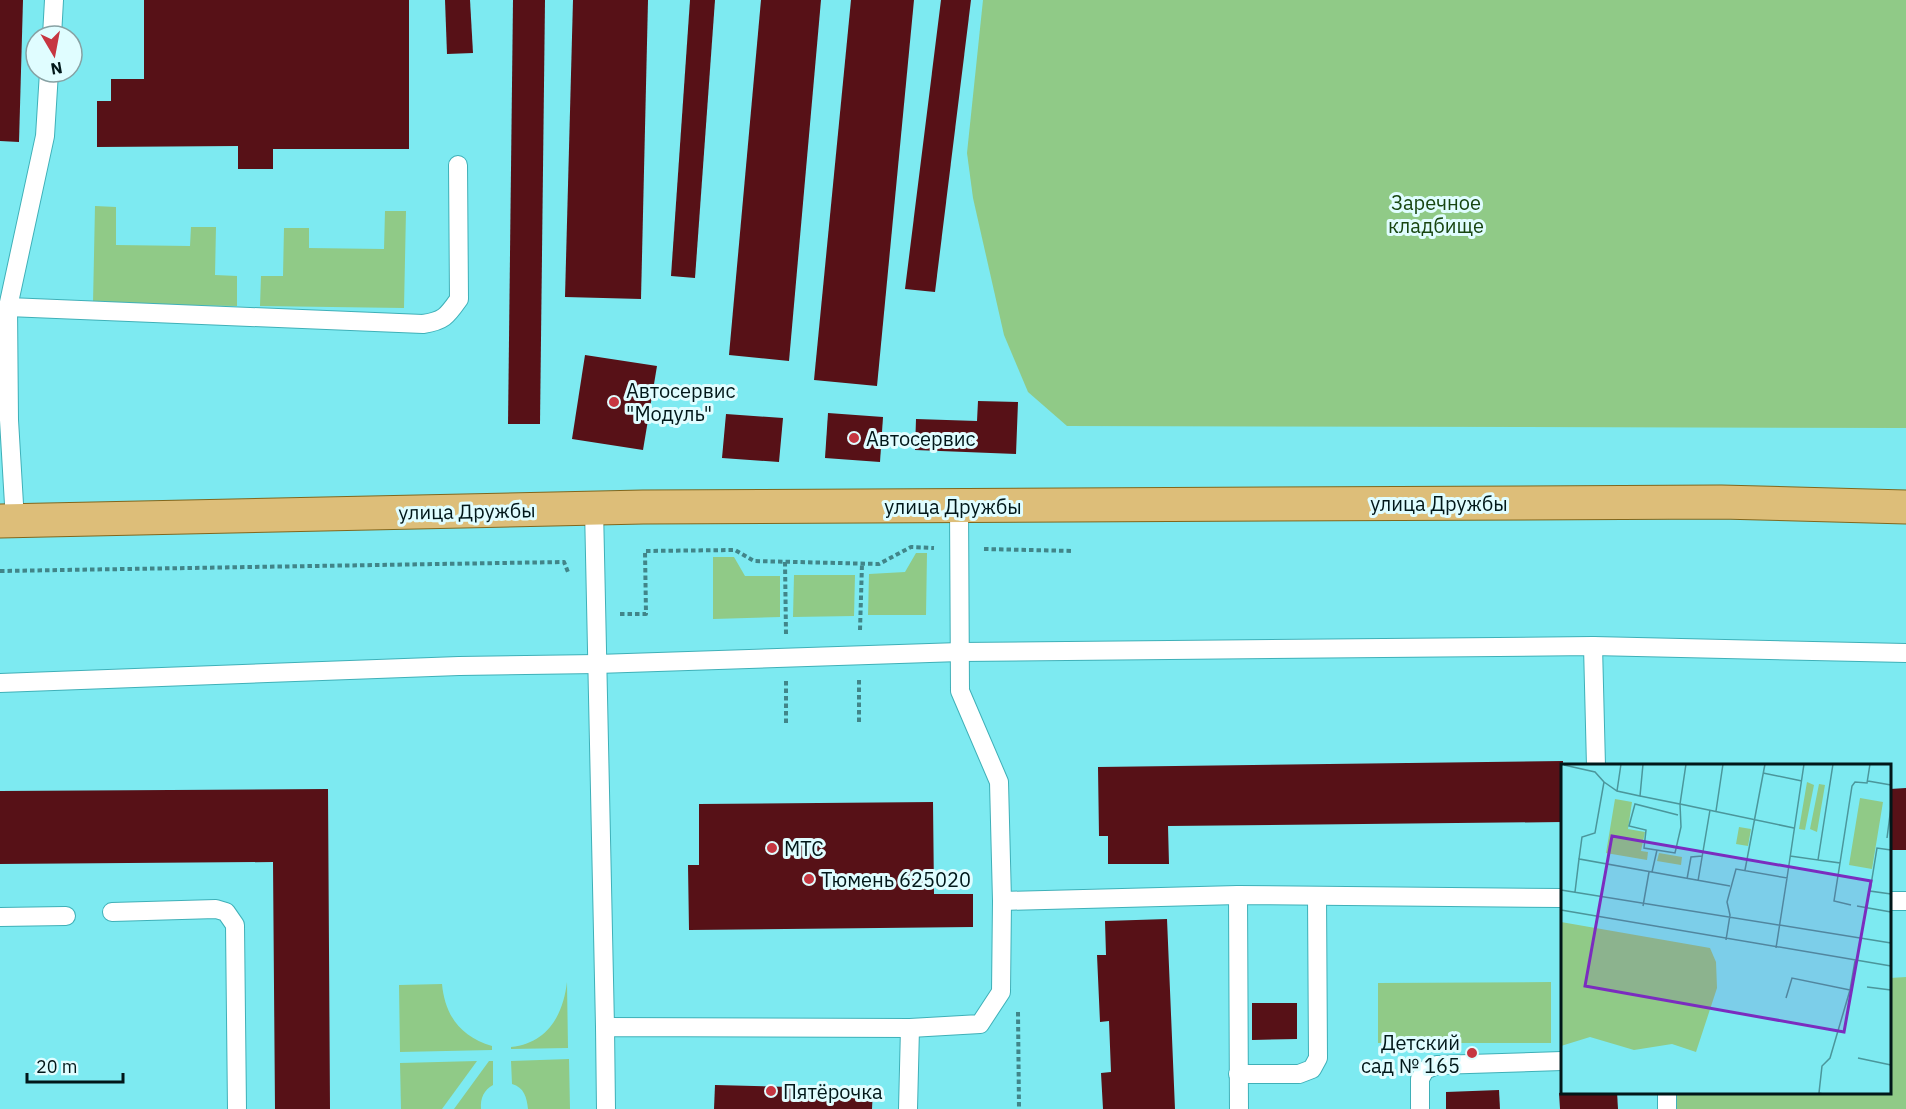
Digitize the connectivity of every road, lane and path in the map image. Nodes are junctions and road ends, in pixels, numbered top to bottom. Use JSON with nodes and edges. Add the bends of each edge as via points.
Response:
{"nodes":[{"id":1,"x":54,"y":0,"type":"edge"},
{"id":2,"x":53,"y":24,"type":"edge"},
{"id":3,"x":48,"y":84,"type":"edge"},
{"id":4,"x":458,"y":165,"type":"dead end"},
{"id":5,"x":8,"y":307,"type":"junction"},
{"id":6,"x":959,"y":506,"type":"junction"},
{"id":7,"x":1906,"y":507,"type":"edge"},
{"id":8,"x":594,"y":508,"type":"junction"},
{"id":9,"x":7,"y":521,"type":"edge"},
{"id":10,"x":959,"y":549,"type":"junction"},
{"id":11,"x":1073,"y":551,"type":"dead end"},
{"id":12,"x":0,"y":571,"type":"edge"},
{"id":13,"x":568,"y":573,"type":"dead end"},
{"id":14,"x":596,"y":615,"type":"junction"},
{"id":15,"x":1593,"y":646,"type":"junction"},
{"id":16,"x":960,"y":652,"type":"junction"},
{"id":17,"x":1906,"y":653,"type":"edge"},
{"id":18,"x":597,"y":664,"type":"junction"},
{"id":19,"x":0,"y":683,"type":"edge"},
{"id":20,"x":1596,"y":764,"type":"edge"},
{"id":21,"x":1238,"y":895,"type":"junction"},
{"id":22,"x":1317,"y":896,"type":"junction"},
{"id":23,"x":1561,"y":898,"type":"edge"},
{"id":24,"x":1002,"y":901,"type":"junction"},
{"id":25,"x":112,"y":912,"type":"dead end"},
{"id":26,"x":66,"y":916,"type":"dead end"},
{"id":27,"x":0,"y":917,"type":"edge"},
{"id":28,"x":605,"y":1028,"type":"junction"},
{"id":29,"x":910,"y":1028,"type":"junction"},
{"id":30,"x":1561,"y":1061,"type":"edge"},
{"id":31,"x":1238,"y":1074,"type":"junction"},
{"id":32,"x":237,"y":1109,"type":"edge"},
{"id":33,"x":606,"y":1109,"type":"edge"},
{"id":34,"x":908,"y":1109,"type":"edge"},
{"id":35,"x":1239,"y":1109,"type":"edge"},
{"id":36,"x":1420,"y":1109,"type":"edge"}],
"edges":[{"from":1,"to":2,"type":"lane"},
{"from":3,"to":5,"type":"lane","via":[[45,136]]},
{"from":4,"to":5,"type":"lane","via":[[459,299],[438,321],[423,324]]},
{"from":5,"to":9,"type":"lane"},
{"from":6,"to":7,"type":"main road","name":"улица Дружбы","via":[[1721,502]]},
{"from":6,"to":8,"type":"main road","name":"улица Дружбы"},
{"from":6,"to":10,"type":"lane"},
{"from":8,"to":9,"type":"main road","name":"улица Дружбы"},
{"from":8,"to":14,"type":"lane"},
{"from":10,"to":11,"type":"path"},
{"from":10,"to":14,"type":"path","via":[[911,547],[879,564],[754,561],[735,550],[645,551],[646,614]]},
{"from":10,"to":16,"type":"lane"},
{"from":12,"to":13,"type":"path","via":[[564,562]]},
{"from":14,"to":18,"type":"lane"},
{"from":15,"to":16,"type":"lane"},
{"from":15,"to":17,"type":"lane"},
{"from":15,"to":20,"type":"lane"},
{"from":16,"to":18,"type":"lane"},
{"from":16,"to":24,"type":"lane","via":[[960,691],[999,782]]},
{"from":18,"to":19,"type":"lane"},
{"from":18,"to":28,"type":"lane"},
{"from":21,"to":22,"type":"lane"},
{"from":21,"to":24,"type":"lane"},
{"from":21,"to":31,"type":"lane"},
{"from":22,"to":23,"type":"lane"},
{"from":22,"to":31,"type":"lane","via":[[1318,1058],[1312,1069],[1299,1074]]},
{"from":24,"to":29,"type":"lane","via":[[1000,992],[980,1024]]},
{"from":25,"to":32,"type":"lane","via":[[216,909],[226,912],[235,925]]},
{"from":26,"to":27,"type":"lane"},
{"from":28,"to":29,"type":"lane"},
{"from":28,"to":33,"type":"lane"},
{"from":29,"to":34,"type":"lane"},
{"from":30,"to":36,"type":"lane","via":[[1437,1065],[1425,1070],[1420,1079]]},
{"from":31,"to":35,"type":"lane"}]}
